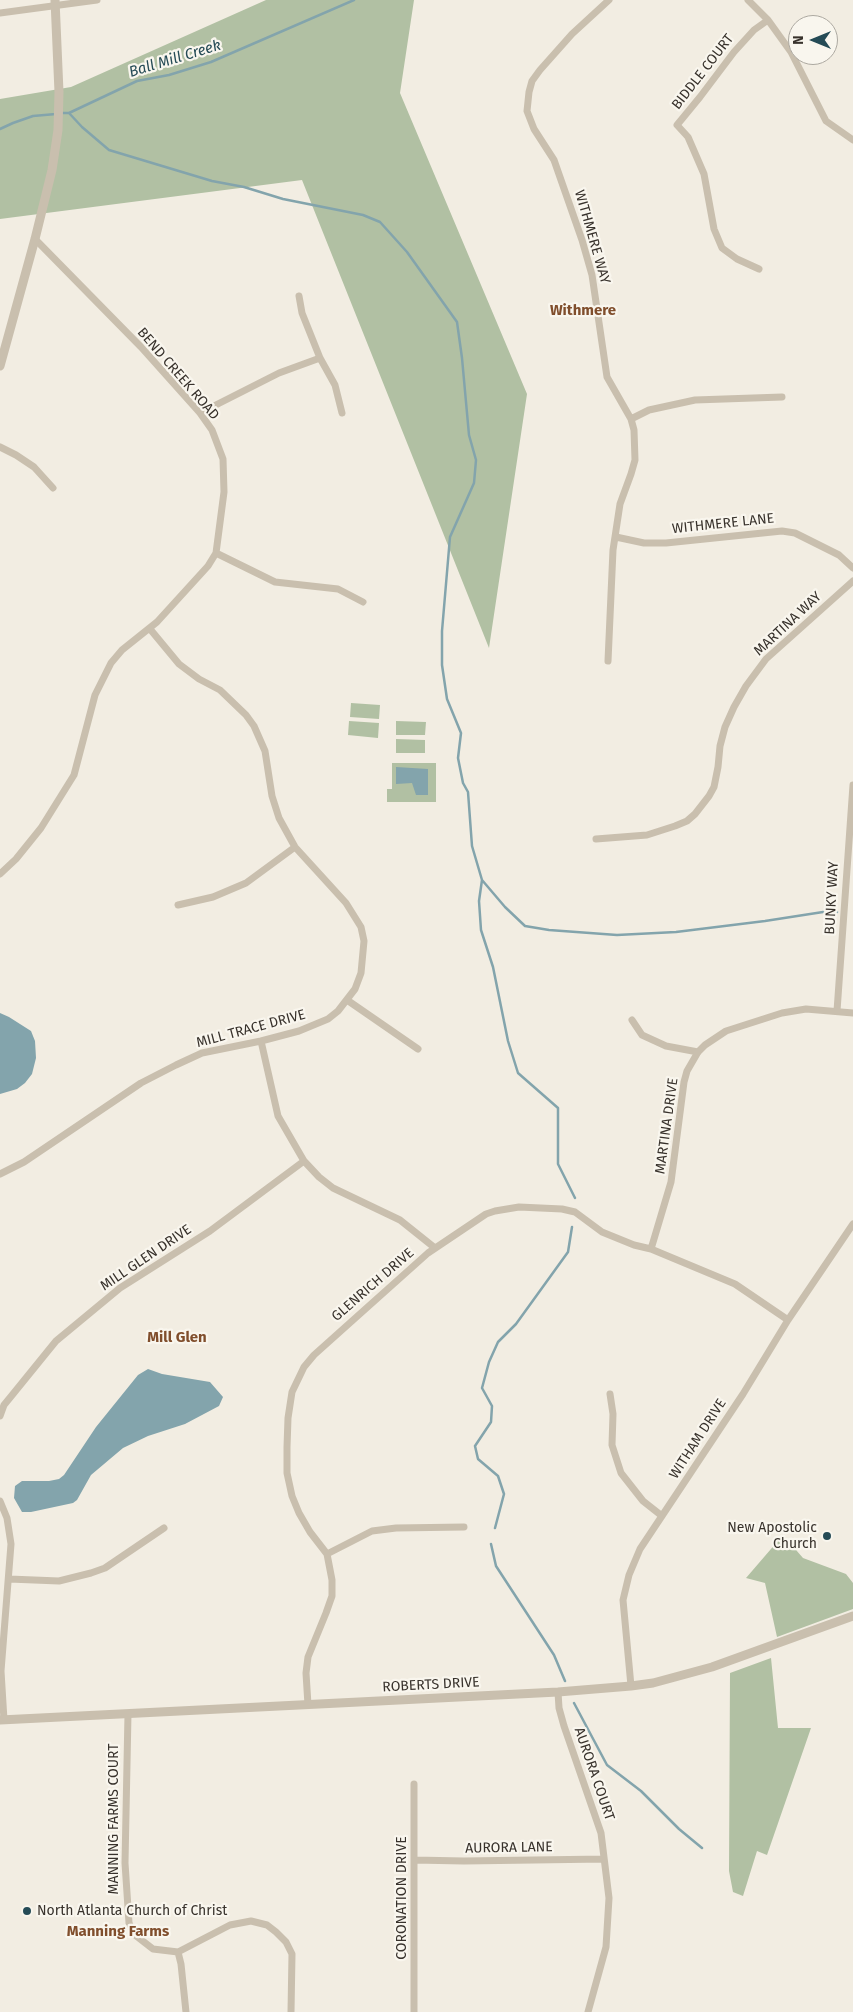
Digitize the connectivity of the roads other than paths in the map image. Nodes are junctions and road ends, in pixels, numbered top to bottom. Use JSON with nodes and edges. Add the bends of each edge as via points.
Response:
{"nodes":[{"id":1,"x":97,"y":0,"type":"edge"},
{"id":2,"x":609,"y":0,"type":"edge"},
{"id":3,"x":748,"y":0,"type":"edge"},
{"id":4,"x":55,"y":3,"type":"edge"},
{"id":5,"x":0,"y":13,"type":"edge"},
{"id":6,"x":768,"y":20,"type":"junction"},
{"id":7,"x":853,"y":140,"type":"edge"},
{"id":8,"x":35,"y":239,"type":"junction"},
{"id":9,"x":759,"y":269,"type":"dead end"},
{"id":10,"x":299,"y":296,"type":"dead end"},
{"id":11,"x":320,"y":358,"type":"junction"},
{"id":12,"x":0,"y":366,"type":"edge"},
{"id":13,"x":782,"y":398,"type":"dead end"},
{"id":14,"x":342,"y":412,"type":"dead end"},
{"id":15,"x":200,"y":413,"type":"junction"},
{"id":16,"x":631,"y":419,"type":"junction"},
{"id":17,"x":0,"y":447,"type":"edge"},
{"id":18,"x":53,"y":488,"type":"dead end"},
{"id":19,"x":616,"y":537,"type":"junction"},
{"id":20,"x":216,"y":553,"type":"junction"},
{"id":21,"x":853,"y":568,"type":"edge"},
{"id":22,"x":853,"y":581,"type":"edge"},
{"id":23,"x":363,"y":602,"type":"dead end"},
{"id":24,"x":150,"y":629,"type":"junction"},
{"id":25,"x":608,"y":662,"type":"dead end"},
{"id":26,"x":853,"y":785,"type":"edge"},
{"id":27,"x":596,"y":839,"type":"dead end"},
{"id":28,"x":296,"y":847,"type":"junction"},
{"id":29,"x":0,"y":874,"type":"edge"},
{"id":30,"x":178,"y":905,"type":"dead end"},
{"id":31,"x":347,"y":1000,"type":"junction"},
{"id":32,"x":837,"y":1011,"type":"junction"},
{"id":33,"x":853,"y":1013,"type":"edge"},
{"id":34,"x":632,"y":1020,"type":"dead end"},
{"id":35,"x":260,"y":1041,"type":"junction"},
{"id":36,"x":418,"y":1049,"type":"dead end"},
{"id":37,"x":698,"y":1052,"type":"junction"},
{"id":38,"x":304,"y":1161,"type":"junction"},
{"id":39,"x":0,"y":1174,"type":"edge"},
{"id":40,"x":853,"y":1224,"type":"edge"},
{"id":41,"x":435,"y":1248,"type":"junction"},
{"id":42,"x":651,"y":1249,"type":"junction"},
{"id":43,"x":788,"y":1320,"type":"junction"},
{"id":44,"x":610,"y":1394,"type":"dead end"},
{"id":45,"x":2,"y":1404,"type":"edge"},
{"id":46,"x":0,"y":1416,"type":"edge"},
{"id":47,"x":0,"y":1501,"type":"edge"},
{"id":48,"x":662,"y":1516,"type":"junction"},
{"id":49,"x":464,"y":1527,"type":"dead end"},
{"id":50,"x":164,"y":1528,"type":"dead end"},
{"id":51,"x":327,"y":1554,"type":"junction"},
{"id":52,"x":8,"y":1579,"type":"junction"},
{"id":53,"x":853,"y":1616,"type":"edge"},
{"id":54,"x":630,"y":1686,"type":"junction"},
{"id":55,"x":558,"y":1692,"type":"junction"},
{"id":56,"x":308,"y":1705,"type":"junction"},
{"id":57,"x":128,"y":1714,"type":"junction"},
{"id":58,"x":2,"y":1720,"type":"edge"},
{"id":59,"x":414,"y":1784,"type":"dead end"},
{"id":60,"x":604,"y":1859,"type":"junction"},
{"id":61,"x":414,"y":1860,"type":"junction"},
{"id":62,"x":178,"y":1952,"type":"junction"},
{"id":63,"x":186,"y":2012,"type":"edge"},
{"id":64,"x":291,"y":2012,"type":"edge"},
{"id":65,"x":414,"y":2012,"type":"edge"},
{"id":66,"x":588,"y":2012,"type":"edge"}],
"edges":[{"from":1,"to":4,"type":"street"},
{"from":2,"to":16,"type":"street","name":"WITHMERE WAY","via":[[540,70],[530,86],[527,111],[534,129],[554,160],[582,240],[592,275],[607,377]]},
{"from":3,"to":6,"type":"street"},
{"from":4,"to":5,"type":"street"},
{"from":4,"to":8,"type":"street","via":[[58,130]]},
{"from":6,"to":7,"type":"street","via":[[791,52],[826,121]]},
{"from":6,"to":9,"type":"street","name":"BIDDLE COURT","via":[[734,52],[677,125],[688,137],[704,174],[714,229],[722,248]]},
{"from":8,"to":12,"type":"street"},
{"from":8,"to":15,"type":"street","name":"BEND CREEK ROAD"},
{"from":10,"to":11,"type":"street"},
{"from":11,"to":14,"type":"street","via":[[335,385]]},
{"from":11,"to":15,"type":"street","via":[[279,373]]},
{"from":13,"to":16,"type":"street","via":[[694,400],[650,410]]},
{"from":15,"to":20,"type":"street","name":"BEND CREEK ROAD","via":[[212,430],[223,459],[224,492]]},
{"from":16,"to":19,"type":"street","name":"WITHMERE WAY","via":[[636,445],[632,474],[620,504]]},
{"from":17,"to":18,"type":"street","via":[[34,467]]},
{"from":19,"to":21,"type":"street","name":"WITHMERE LANE","via":[[644,543],[666,543],[782,531],[795,533],[839,555]]},
{"from":19,"to":25,"type":"street","name":"WITHMERE WAY","via":[[610,589]]},
{"from":20,"to":23,"type":"street","via":[[275,582],[338,589]]},
{"from":20,"to":24,"type":"street","name":"BEND CREEK ROAD","via":[[192,586]]},
{"from":22,"to":27,"type":"street","name":"MARTINA WAY","via":[[766,659],[746,686],[726,727],[714,787],[695,814],[687,821],[647,834]]},
{"from":24,"to":28,"type":"street","name":"MILL TRACE DRIVE","via":[[178,664],[220,690],[254,726],[265,751],[275,810]]},
{"from":24,"to":29,"type":"street","name":"BEND CREEK ROAD","via":[[122,650],[111,663],[95,695],[76,767],[66,790],[29,844]]},
{"from":26,"to":32,"type":"street","name":"BUNKY WAY"},
{"from":28,"to":30,"type":"street","via":[[246,883],[213,897]]},
{"from":28,"to":31,"type":"street","name":"MILL TRACE DRIVE","via":[[346,903],[361,927],[363,965],[356,990]]},
{"from":31,"to":35,"type":"street","name":"MILL TRACE DRIVE","via":[[328,1019],[300,1031]]},
{"from":31,"to":36,"type":"street"},
{"from":32,"to":33,"type":"street","name":"MARTINA DRIVE"},
{"from":32,"to":37,"type":"street","name":"MARTINA DRIVE","via":[[806,1009],[764,1018],[726,1031]]},
{"from":34,"to":37,"type":"street","via":[[642,1035],[666,1046]]},
{"from":35,"to":38,"type":"street","via":[[278,1116]]},
{"from":35,"to":39,"type":"street","name":"MILL TRACE DRIVE","via":[[202,1053],[176,1065],[141,1083],[24,1162]]},
{"from":37,"to":42,"type":"street","name":"MARTINA DRIVE","via":[[684,1082],[672,1182]]},
{"from":38,"to":41,"type":"street","via":[[334,1188],[400,1220]]},
{"from":38,"to":45,"type":"street","name":"MILL GLEN DRIVE","via":[[210,1231],[120,1288],[56,1341]]},
{"from":40,"to":43,"type":"street","name":"WITHAM DRIVE"},
{"from":41,"to":42,"type":"street","name":"GLENRICH DRIVE","via":[[495,1210],[550,1207],[574,1212],[602,1232]]},
{"from":41,"to":51,"type":"street","name":"GLENRICH DRIVE","via":[[314,1355],[292,1392],[286,1447],[287,1473],[299,1513]]},
{"from":42,"to":43,"type":"street","name":"GLENRICH DRIVE","via":[[736,1284]]},
{"from":43,"to":48,"type":"street","name":"WITHAM DRIVE"},
{"from":44,"to":48,"type":"street","via":[[612,1445],[621,1473],[643,1501]]},
{"from":45,"to":46,"type":"street","name":"MILL GLEN DRIVE"},
{"from":47,"to":52,"type":"street","via":[[7,1518],[11,1544]]},
{"from":48,"to":54,"type":"street","name":"WITHAM DRIVE","via":[[640,1549],[624,1594]]},
{"from":49,"to":51,"type":"street","via":[[372,1531]]},
{"from":50,"to":52,"type":"street","via":[[105,1568],[91,1573],[60,1580]]},
{"from":51,"to":56,"type":"street","name":"GLENRICH DRIVE","via":[[332,1596],[308,1657]]},
{"from":52,"to":58,"type":"street","via":[[1,1671]]},
{"from":53,"to":54,"type":"street","name":"ROBERTS DRIVE","via":[[712,1668]]},
{"from":54,"to":55,"type":"street","name":"ROBERTS DRIVE"},
{"from":55,"to":56,"type":"street","name":"ROBERTS DRIVE"},
{"from":55,"to":60,"type":"street","name":"AURORA COURT","via":[[564,1726],[596,1814]]},
{"from":56,"to":57,"type":"street","name":"ROBERTS DRIVE"},
{"from":57,"to":58,"type":"street","name":"ROBERTS DRIVE"},
{"from":57,"to":62,"type":"street","name":"MANNING FARMS COURT","via":[[125,1863],[129,1923],[134,1935],[153,1949]]},
{"from":59,"to":61,"type":"street","name":"CORONATION DRIVE"},
{"from":60,"to":61,"type":"street","name":"AURORA LANE"},
{"from":60,"to":66,"type":"street","name":"AURORA COURT","via":[[609,1898],[607,1938]]},
{"from":61,"to":65,"type":"street","name":"CORONATION DRIVE"},
{"from":62,"to":63,"type":"street"},
{"from":62,"to":64,"type":"street","via":[[230,1925],[251,1921],[267,1925],[286,1942],[292,1954]]}]}
